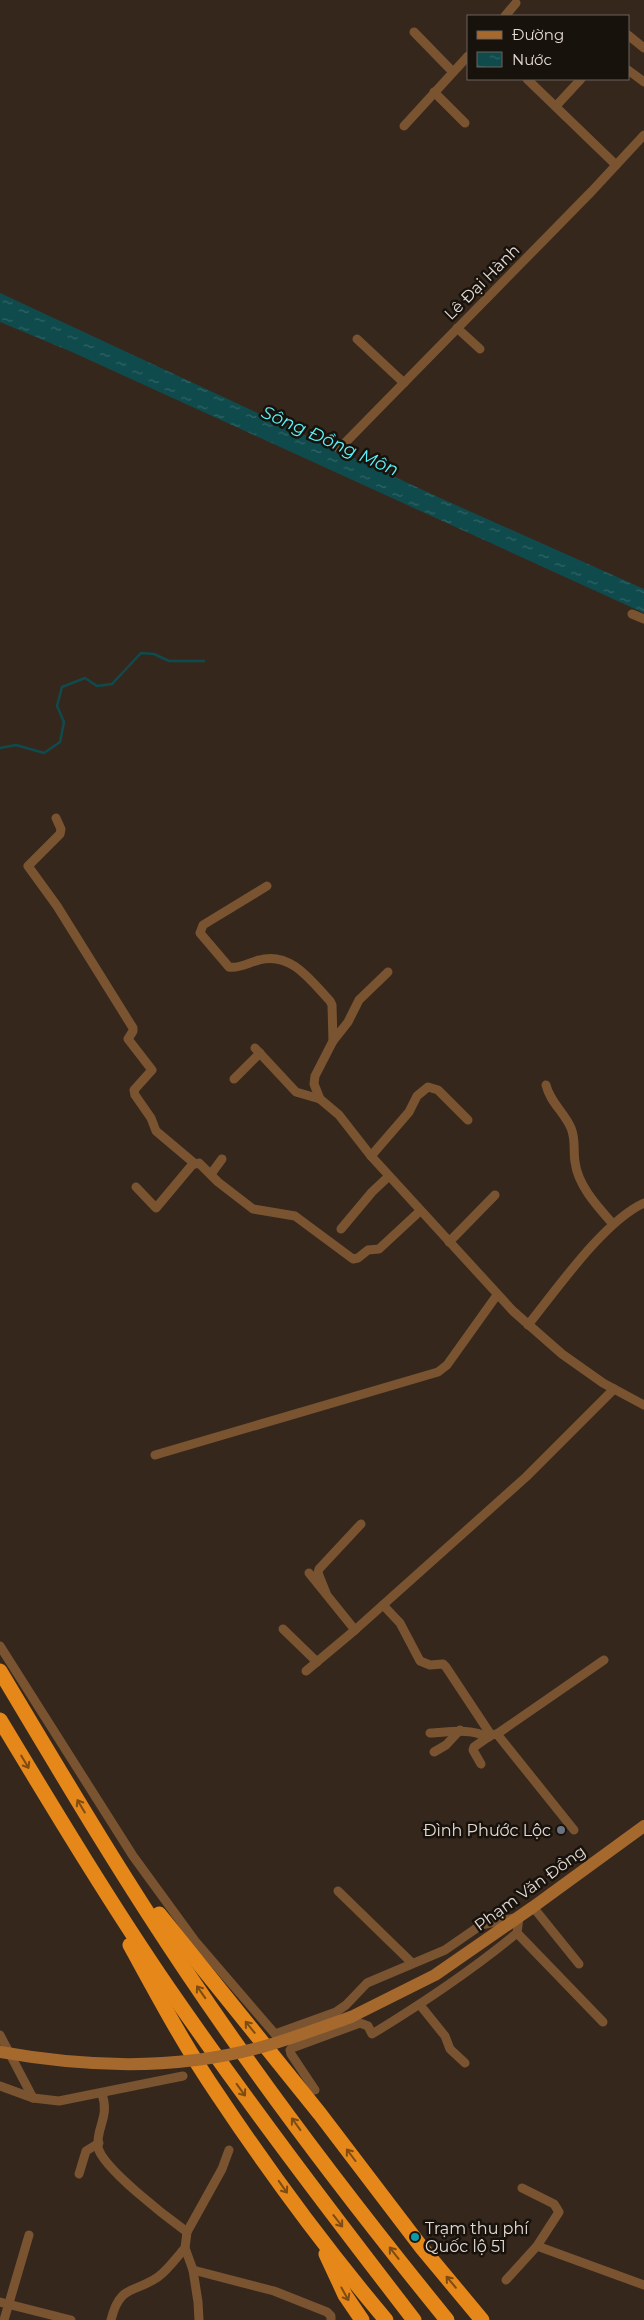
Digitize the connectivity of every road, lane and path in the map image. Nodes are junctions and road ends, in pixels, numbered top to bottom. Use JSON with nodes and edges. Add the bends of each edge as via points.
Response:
{"nodes":[{"id":1,"x":516,"y":3,"type":"dead end"},
{"id":2,"x":506,"y":15,"type":"edge"},
{"id":3,"x":414,"y":32,"type":"dead end"},
{"id":4,"x":629,"y":36,"type":"edge"},
{"id":5,"x":644,"y":48,"type":"edge"},
{"id":6,"x":467,"y":57,"type":"edge"},
{"id":7,"x":452,"y":71,"type":"junction"},
{"id":8,"x":629,"y":71,"type":"edge"},
{"id":9,"x":528,"y":80,"type":"edge"},
{"id":10,"x":580,"y":80,"type":"edge"},
{"id":11,"x":644,"y":82,"type":"edge"},
{"id":12,"x":434,"y":92,"type":"junction"},
{"id":13,"x":556,"y":106,"type":"junction"},
{"id":14,"x":465,"y":123,"type":"dead end"},
{"id":15,"x":404,"y":126,"type":"dead end"},
{"id":16,"x":644,"y":135,"type":"edge"},
{"id":17,"x":616,"y":165,"type":"junction"},
{"id":18,"x":457,"y":328,"type":"junction"},
{"id":19,"x":357,"y":339,"type":"dead end"},
{"id":20,"x":480,"y":349,"type":"dead end"},
{"id":21,"x":404,"y":383,"type":"junction"},
{"id":22,"x":339,"y":449,"type":"dead end"},
{"id":23,"x":632,"y":614,"type":"dead end"},
{"id":24,"x":644,"y":618,"type":"edge"},
{"id":25,"x":56,"y":818,"type":"dead end"},
{"id":26,"x":267,"y":886,"type":"dead end"},
{"id":27,"x":388,"y":972,"type":"dead end"},
{"id":28,"x":333,"y":1041,"type":"junction"},
{"id":29,"x":234,"y":1079,"type":"dead end"},
{"id":30,"x":546,"y":1085,"type":"dead end"},
{"id":31,"x":320,"y":1099,"type":"junction"},
{"id":32,"x":468,"y":1120,"type":"dead end"},
{"id":33,"x":371,"y":1156,"type":"junction"},
{"id":34,"x":222,"y":1159,"type":"dead end"},
{"id":35,"x":194,"y":1163,"type":"junction"},
{"id":36,"x":211,"y":1174,"type":"junction"},
{"id":37,"x":389,"y":1176,"type":"junction"},
{"id":38,"x":136,"y":1187,"type":"dead end"},
{"id":39,"x":495,"y":1195,"type":"dead end"},
{"id":40,"x":644,"y":1203,"type":"edge"},
{"id":41,"x":420,"y":1211,"type":"junction"},
{"id":42,"x":613,"y":1224,"type":"junction"},
{"id":43,"x":341,"y":1229,"type":"dead end"},
{"id":44,"x":448,"y":1242,"type":"junction"},
{"id":45,"x":497,"y":1295,"type":"junction"},
{"id":46,"x":528,"y":1325,"type":"junction"},
{"id":47,"x":614,"y":1389,"type":"junction"},
{"id":48,"x":644,"y":1405,"type":"edge"},
{"id":49,"x":155,"y":1455,"type":"dead end"},
{"id":50,"x":361,"y":1524,"type":"dead end"},
{"id":51,"x":309,"y":1573,"type":"dead end"},
{"id":52,"x":326,"y":1593,"type":"junction"},
{"id":53,"x":382,"y":1605,"type":"junction"},
{"id":54,"x":283,"y":1629,"type":"dead end"},
{"id":55,"x":356,"y":1630,"type":"junction"},
{"id":56,"x":0,"y":1646,"type":"edge"},
{"id":57,"x":604,"y":1660,"type":"dead end"},
{"id":58,"x":317,"y":1662,"type":"junction"},
{"id":59,"x":0,"y":1670,"type":"edge"},
{"id":60,"x":306,"y":1671,"type":"dead end"},
{"id":61,"x":0,"y":1720,"type":"edge"},
{"id":62,"x":460,"y":1730,"type":"junction"},
{"id":63,"x":430,"y":1733,"type":"dead end"},
{"id":64,"x":492,"y":1735,"type":"junction"},
{"id":65,"x":434,"y":1752,"type":"dead end"},
{"id":66,"x":481,"y":1764,"type":"dead end"},
{"id":67,"x":644,"y":1826,"type":"edge"},
{"id":68,"x":574,"y":1830,"type":"dead end"},
{"id":69,"x":106,"y":1848,"type":"junction"},
{"id":70,"x":85,"y":1862,"type":"junction"},
{"id":71,"x":338,"y":1891,"type":"dead end"},
{"id":72,"x":533,"y":1908,"type":"junction"},
{"id":73,"x":519,"y":1917,"type":"junction"},
{"id":74,"x":517,"y":1934,"type":"junction"},
{"id":75,"x":412,"y":1963,"type":"junction"},
{"id":76,"x":579,"y":1964,"type":"dead end"},
{"id":77,"x":420,"y":2005,"type":"junction"},
{"id":78,"x":603,"y":2022,"type":"dead end"},
{"id":79,"x":0,"y":2035,"type":"edge"},
{"id":80,"x":0,"y":2052,"type":"edge"},
{"id":81,"x":465,"y":2063,"type":"dead end"},
{"id":82,"x":183,"y":2076,"type":"dead end"},
{"id":83,"x":0,"y":2086,"type":"edge"},
{"id":84,"x":315,"y":2090,"type":"dead end"},
{"id":85,"x":102,"y":2094,"type":"junction"},
{"id":86,"x":33,"y":2098,"type":"junction"},
{"id":87,"x":98,"y":2143,"type":"junction"},
{"id":88,"x":229,"y":2150,"type":"dead end"},
{"id":89,"x":79,"y":2174,"type":"dead end"},
{"id":90,"x":522,"y":2188,"type":"dead end"},
{"id":91,"x":187,"y":2232,"type":"junction"},
{"id":92,"x":318,"y":2234,"type":"junction"},
{"id":93,"x":29,"y":2235,"type":"dead end"},
{"id":94,"x":537,"y":2246,"type":"junction"},
{"id":95,"x":185,"y":2248,"type":"junction"},
{"id":96,"x":193,"y":2270,"type":"junction"},
{"id":97,"x":506,"y":2280,"type":"dead end"},
{"id":98,"x":644,"y":2285,"type":"edge"},
{"id":99,"x":4,"y":2303,"type":"edge"},
{"id":100,"x":446,"y":2319,"type":"edge"},
{"id":101,"x":4,"y":2320,"type":"edge"},
{"id":102,"x":71,"y":2320,"type":"edge"},
{"id":103,"x":111,"y":2320,"type":"edge"},
{"id":104,"x":199,"y":2320,"type":"edge"},
{"id":105,"x":331,"y":2320,"type":"edge"},
{"id":106,"x":362,"y":2320,"type":"edge"},
{"id":107,"x":386,"y":2320,"type":"edge"},
{"id":108,"x":414,"y":2320,"type":"edge"},
{"id":109,"x":482,"y":2320,"type":"edge"}],
"edges":[{"from":1,"to":2,"type":"street"},
{"from":3,"to":7,"type":"street"},
{"from":4,"to":5,"type":"street"},
{"from":6,"to":7,"type":"street"},
{"from":7,"to":12,"type":"street"},
{"from":8,"to":11,"type":"street"},
{"from":9,"to":13,"type":"street"},
{"from":10,"to":13,"type":"street"},
{"from":12,"to":14,"type":"street"},
{"from":12,"to":15,"type":"street"},
{"from":13,"to":17,"type":"street"},
{"from":16,"to":17,"type":"street","name":"Lê Đại Hành"},
{"from":17,"to":18,"type":"street","name":"Lê Đại Hành"},
{"from":18,"to":20,"type":"street"},
{"from":18,"to":21,"type":"street","name":"Lê Đại Hành"},
{"from":19,"to":21,"type":"street"},
{"from":21,"to":22,"type":"street","name":"Lê Đại Hành"},
{"from":23,"to":24,"type":"street"},
{"from":25,"to":35,"type":"street","via":[[60,834],[28,866],[57,906],[133,1028],[128,1039],[152,1070],[133,1093],[156,1131]]},
{"from":26,"to":28,"type":"street","via":[[203,925],[201,935],[229,967],[264,959],[289,961],[296,965],[332,1005]]},
{"from":27,"to":28,"type":"street","via":[[359,1000]]},
{"from":28,"to":31,"type":"street","via":[[315,1076],[314,1084]]},
{"from":29,"to":31,"type":"street","via":[[258,1051],[296,1092]]},
{"from":30,"to":42,"type":"street","via":[[548,1094],[564,1114],[575,1137],[575,1164],[579,1175],[589,1194]]},
{"from":31,"to":33,"type":"street","via":[[339,1115]]},
{"from":32,"to":33,"type":"street","via":[[438,1090],[428,1087],[417,1096],[409,1112]]},
{"from":33,"to":37,"type":"street"},
{"from":34,"to":36,"type":"street"},
{"from":35,"to":36,"type":"street","via":[[199,1163]]},
{"from":35,"to":38,"type":"street","via":[[157,1208]]},
{"from":36,"to":41,"type":"street","via":[[253,1209],[295,1216],[353,1259],[368,1250],[379,1249]]},
{"from":37,"to":41,"type":"street"},
{"from":37,"to":43,"type":"street"},
{"from":39,"to":44,"type":"street"},
{"from":40,"to":42,"type":"street"},
{"from":41,"to":44,"type":"street"},
{"from":42,"to":46,"type":"street"},
{"from":44,"to":45,"type":"street"},
{"from":45,"to":46,"type":"street"},
{"from":45,"to":49,"type":"street","via":[[447,1365],[438,1372]]},
{"from":46,"to":47,"type":"street","via":[[562,1354]]},
{"from":47,"to":48,"type":"street"},
{"from":47,"to":53,"type":"street","via":[[526,1477]]},
{"from":50,"to":52,"type":"street","via":[[319,1569]]},
{"from":51,"to":52,"type":"street"},
{"from":52,"to":55,"type":"street"},
{"from":53,"to":55,"type":"street"},
{"from":53,"to":64,"type":"street","via":[[400,1623],[420,1661],[446,1667]]},
{"from":54,"to":58,"type":"street"},
{"from":55,"to":58,"type":"street"},
{"from":56,"to":75,"type":"street","via":[[133,1856],[195,1941],[272,2032],[280,2034],[336,2012],[367,1983]]},
{"from":57,"to":64,"type":"street"},
{"from":58,"to":60,"type":"street"},
{"from":69,"to":59,"type":"highway","one_way":true},
{"from":61,"to":70,"type":"highway","one_way":true},
{"from":62,"to":63,"type":"street"},
{"from":62,"to":64,"type":"street"},
{"from":62,"to":65,"type":"street"},
{"from":64,"to":66,"type":"street","via":[[474,1747]]},
{"from":64,"to":68,"type":"street"},
{"from":67,"to":72,"type":"main road","name":"Phạm Văn Đồng"},
{"from":100,"to":69,"type":"highway","one_way":true,"via":[[326,2166],[188,1975]]},
{"from":109,"to":69,"type":"highway","one_way":true},
{"from":70,"to":92,"type":"highway","one_way":true,"via":[[169,2015],[217,2094]]},
{"from":70,"to":108,"type":"highway","one_way":true,"via":[[224,2068]]},
{"from":71,"to":75,"type":"street"},
{"from":72,"to":73,"type":"main road","name":"Phạm Văn Đồng"},
{"from":72,"to":76,"type":"street"},
{"from":73,"to":74,"type":"street"},
{"from":73,"to":75,"type":"street","via":[[482,1926],[445,1950]]},
{"from":73,"to":80,"type":"main road","name":"Phạm Văn Đồng","bridge":true,"via":[[435,1975],[351,2017],[270,2045],[152,2064],[100,2065],[41,2060]]},
{"from":74,"to":77,"type":"street"},
{"from":74,"to":78,"type":"street"},
{"from":77,"to":81,"type":"street","via":[[445,2036],[450,2049]]},
{"from":77,"to":84,"type":"street","via":[[372,2034],[368,2026],[360,2023],[292,2048],[291,2054]]},
{"from":79,"to":86,"type":"street"},
{"from":82,"to":85,"type":"street"},
{"from":83,"to":86,"type":"street"},
{"from":85,"to":86,"type":"street","via":[[59,2101]]},
{"from":85,"to":87,"type":"street","via":[[106,2109]]},
{"from":87,"to":89,"type":"street","via":[[86,2151]]},
{"from":87,"to":91,"type":"street","via":[[101,2154],[138,2194]]},
{"from":88,"to":91,"type":"street"},
{"from":90,"to":94,"type":"street","via":[[554,2204],[559,2212]]},
{"from":91,"to":95,"type":"street"},
{"from":92,"to":106,"type":"highway","one_way":true,"via":[[344,2295]]},
{"from":92,"to":107,"type":"highway"},
{"from":93,"to":99,"type":"street"},
{"from":94,"to":97,"type":"street"},
{"from":94,"to":98,"type":"street"},
{"from":95,"to":96,"type":"street"},
{"from":95,"to":103,"type":"street","via":[[160,2276],[124,2293],[117,2301]]},
{"from":96,"to":104,"type":"street"},
{"from":96,"to":105,"type":"street","via":[[274,2291],[327,2312]]},
{"from":99,"to":101,"type":"street"},
{"from":99,"to":102,"type":"street"}]}
